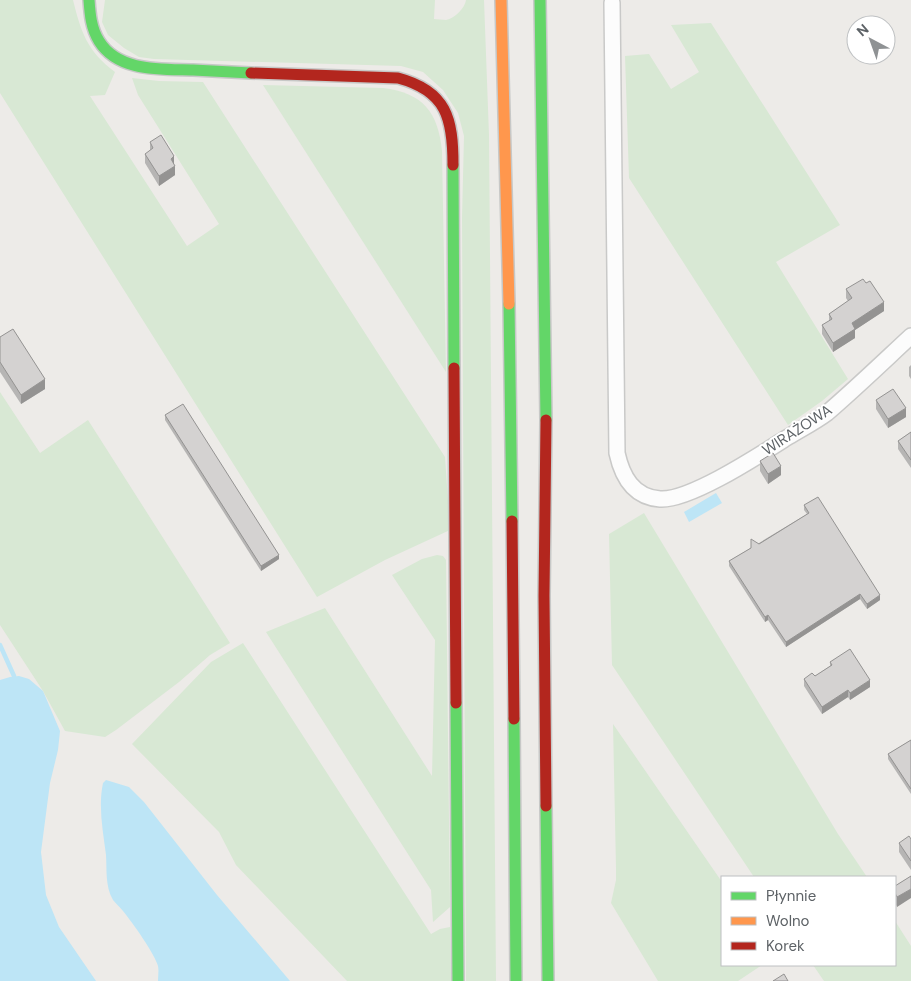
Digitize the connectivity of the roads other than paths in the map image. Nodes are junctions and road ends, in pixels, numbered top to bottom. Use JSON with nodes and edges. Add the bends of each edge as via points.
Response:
{"nodes":[{"id":1,"x":89,"y":0,"type":"edge"},
{"id":2,"x":501,"y":0,"type":"edge"},
{"id":3,"x":540,"y":0,"type":"edge"},
{"id":4,"x":612,"y":3,"type":"dead end"},
{"id":5,"x":911,"y":336,"type":"edge"},
{"id":6,"x":458,"y":981,"type":"edge"},
{"id":7,"x":516,"y":981,"type":"edge"},
{"id":8,"x":548,"y":981,"type":"edge"}],
"edges":[{"from":1,"to":6,"type":"main road","via":[[90,20],[100,43],[118,60],[132,66],[398,78],[427,89],[447,113],[453,138]]},
{"from":2,"to":7,"type":"main road","via":[[511,399]]},
{"from":3,"to":8,"type":"main road","via":[[546,402],[544,596]]},
{"from":4,"to":5,"type":"street","name":"WIRAŻOWA","via":[[617,453],[625,477],[633,488],[648,496],[668,499],[682,496],[733,470],[825,414]]}]}
